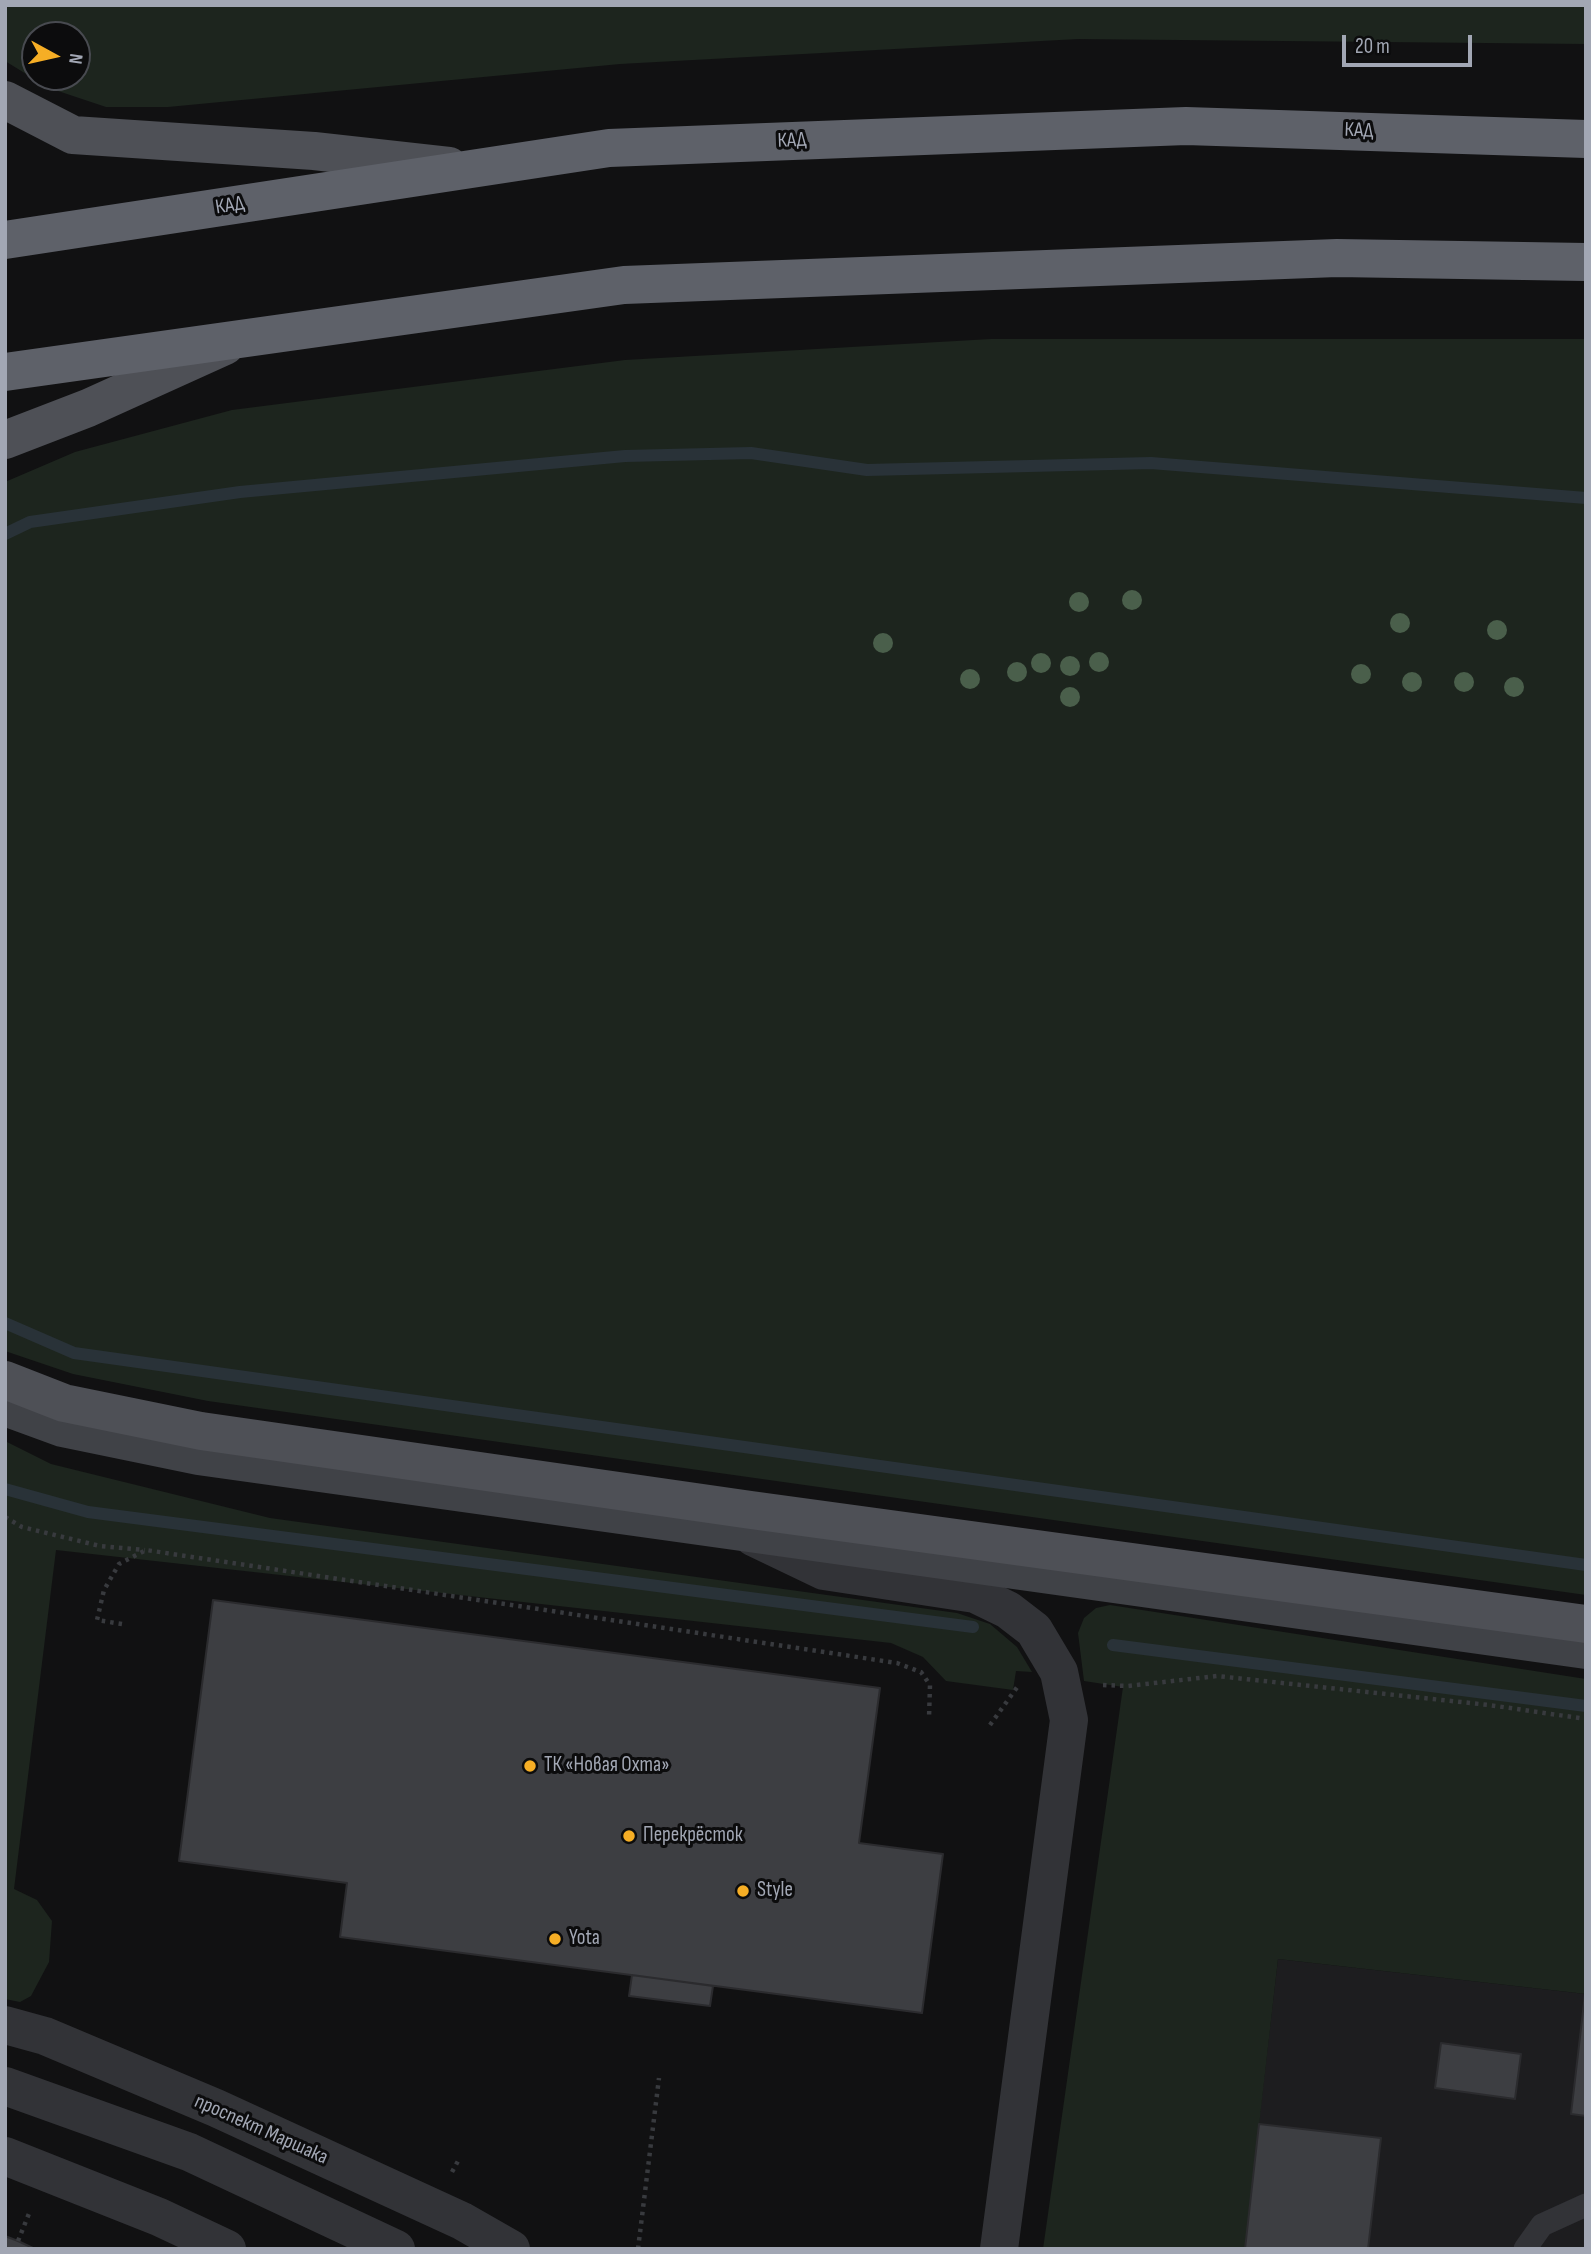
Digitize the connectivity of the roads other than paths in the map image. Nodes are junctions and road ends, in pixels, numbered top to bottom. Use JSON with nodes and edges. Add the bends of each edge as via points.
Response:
{"nodes":[{"id":1,"x":5,"y":100,"type":"edge"},
{"id":2,"x":1586,"y":139,"type":"edge"},
{"id":3,"x":471,"y":169,"type":"junction"},
{"id":4,"x":5,"y":240,"type":"edge"},
{"id":5,"x":1586,"y":262,"type":"edge"},
{"id":6,"x":243,"y":338,"type":"junction"},
{"id":7,"x":5,"y":372,"type":"edge"},
{"id":8,"x":5,"y":440,"type":"edge"},
{"id":9,"x":5,"y":1380,"type":"edge"},
{"id":10,"x":5,"y":1407,"type":"edge"},
{"id":11,"x":750,"y":1535,"type":"junction"},
{"id":12,"x":1586,"y":1624,"type":"edge"},
{"id":13,"x":1586,"y":1650,"type":"edge"},
{"id":14,"x":5,"y":2025,"type":"edge"},
{"id":15,"x":5,"y":2086,"type":"edge"},
{"id":16,"x":5,"y":2156,"type":"edge"},
{"id":17,"x":1586,"y":2205,"type":"edge"},
{"id":18,"x":227,"y":2249,"type":"edge"},
{"id":19,"x":397,"y":2249,"type":"edge"},
{"id":20,"x":511,"y":2249,"type":"edge"},
{"id":21,"x":999,"y":2249,"type":"edge"},
{"id":22,"x":1525,"y":2249,"type":"edge"}],
"edges":[{"from":1,"to":3,"type":"main road","via":[[73,135],[314,151]]},
{"from":2,"to":3,"type":"highway","name":"КАД","via":[[1186,126],[609,148]]},
{"from":3,"to":4,"type":"highway","name":"КАД"},
{"from":5,"to":6,"type":"highway","via":[[1337,258],[624,285]]},
{"from":6,"to":7,"type":"highway"},
{"from":6,"to":8,"type":"main road"},
{"from":9,"to":12,"type":"main road","via":[[64,1403],[201,1431]]},
{"from":10,"to":11,"type":"main road","via":[[62,1428],[198,1456]]},
{"from":11,"to":13,"type":"main road"},
{"from":11,"to":21,"type":"street","via":[[824,1570],[975,1594],[1008,1609],[1034,1630],[1059,1672],[1069,1720]]},
{"from":14,"to":20,"type":"street","name":"проспект Маршака","via":[[45,2036],[216,2108],[462,2221]]},
{"from":15,"to":19,"type":"street","via":[[189,2152]]},
{"from":16,"to":18,"type":"street"},
{"from":17,"to":22,"type":"lane","via":[[1542,2225]]}]}
